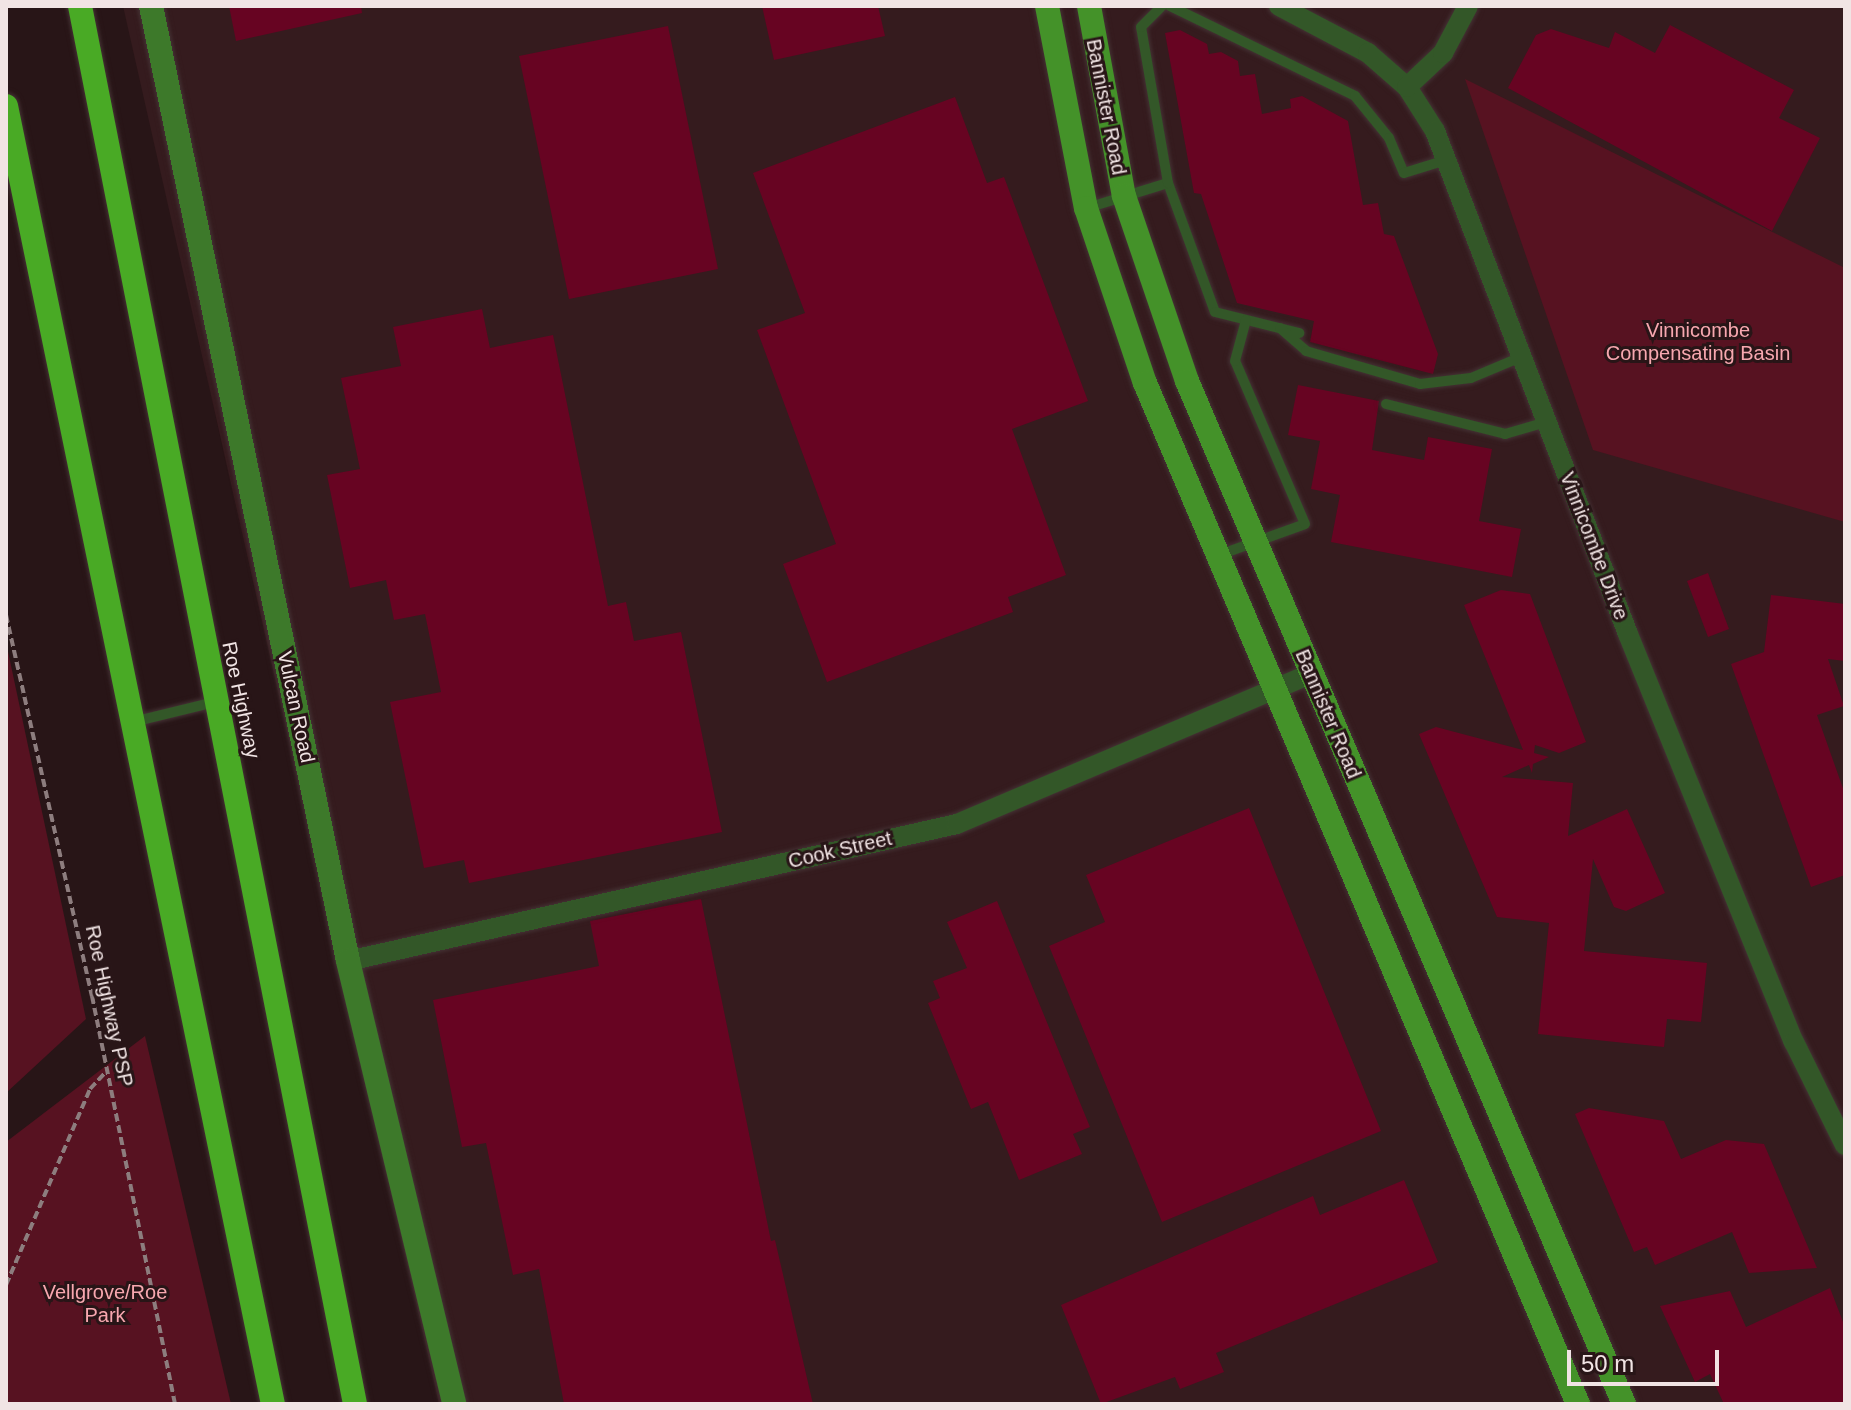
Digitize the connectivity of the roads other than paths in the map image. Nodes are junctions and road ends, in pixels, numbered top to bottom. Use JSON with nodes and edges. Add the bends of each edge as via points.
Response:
{"nodes":[{"id":1,"x":80,"y":6,"type":"edge"},
{"id":2,"x":151,"y":6,"type":"edge"},
{"id":3,"x":1047,"y":6,"type":"edge"},
{"id":4,"x":1089,"y":6,"type":"edge"},
{"id":5,"x":1162,"y":6,"type":"edge"},
{"id":6,"x":1170,"y":6,"type":"edge"},
{"id":7,"x":1279,"y":6,"type":"edge"},
{"id":8,"x":1468,"y":6,"type":"edge"},
{"id":9,"x":1407,"y":87,"type":"junction"},
{"id":10,"x":6,"y":106,"type":"edge"},
{"id":11,"x":1446,"y":160,"type":"junction"},
{"id":12,"x":1168,"y":183,"type":"junction"},
{"id":13,"x":1124,"y":196,"type":"junction"},
{"id":14,"x":1086,"y":208,"type":"junction"},
{"id":15,"x":1246,"y":320,"type":"junction"},
{"id":16,"x":1280,"y":328,"type":"junction"},
{"id":17,"x":1299,"y":333,"type":"dead end"},
{"id":18,"x":1521,"y":357,"type":"junction"},
{"id":19,"x":1386,"y":404,"type":"dead end"},
{"id":20,"x":1546,"y":422,"type":"junction"},
{"id":21,"x":1255,"y":542,"type":"junction"},
{"id":22,"x":1217,"y":555,"type":"junction"},
{"id":23,"x":1311,"y":674,"type":"junction"},
{"id":24,"x":1274,"y":689,"type":"junction"},
{"id":25,"x":217,"y":702,"type":"junction"},
{"id":26,"x":133,"y":722,"type":"junction"},
{"id":27,"x":348,"y":961,"type":"junction"},
{"id":28,"x":1845,"y":1145,"type":"edge"},
{"id":29,"x":273,"y":1404,"type":"edge"},
{"id":30,"x":355,"y":1404,"type":"edge"},
{"id":31,"x":454,"y":1404,"type":"edge"},
{"id":32,"x":1578,"y":1404,"type":"edge"},
{"id":33,"x":1624,"y":1404,"type":"edge"}],
"edges":[{"from":1,"to":25,"type":"highway","name":"Roe Highway"},
{"from":2,"to":27,"type":"street","name":"Vulcan Road"},
{"from":3,"to":14,"type":"main road","name":"Bannister Road"},
{"from":4,"to":13,"type":"main road","name":"Bannister Road"},
{"from":5,"to":12,"type":"lane","via":[[1141,27]]},
{"from":6,"to":11,"type":"lane","via":[[1355,96],[1389,138],[1404,173]]},
{"from":7,"to":9,"type":"street","name":"Vinnicombe Drive","via":[[1368,53]]},
{"from":8,"to":9,"type":"street","via":[[1443,53]]},
{"from":9,"to":11,"type":"street","name":"Vinnicombe Drive"},
{"from":10,"to":26,"type":"highway"},
{"from":11,"to":18,"type":"street","name":"Vinnicombe Drive"},
{"from":12,"to":13,"type":"lane"},
{"from":12,"to":15,"type":"lane","via":[[1215,312]]},
{"from":13,"to":14,"type":"lane"},
{"from":13,"to":21,"type":"main road","name":"Bannister Road","via":[[1187,381]]},
{"from":14,"to":22,"type":"main road","name":"Bannister Road","via":[[1145,383]]},
{"from":15,"to":16,"type":"lane"},
{"from":15,"to":21,"type":"lane","via":[[1235,361],[1305,524]]},
{"from":16,"to":17,"type":"lane"},
{"from":16,"to":18,"type":"lane","via":[[1306,351],[1420,384],[1471,378]]},
{"from":18,"to":20,"type":"street","name":"Vinnicombe Drive"},
{"from":19,"to":20,"type":"lane","via":[[1505,434]]},
{"from":20,"to":28,"type":"street","name":"Vinnicombe Drive","via":[[1794,1042]]},
{"from":21,"to":22,"type":"lane"},
{"from":21,"to":23,"type":"main road","name":"Bannister Road"},
{"from":22,"to":24,"type":"main road","name":"Bannister Road"},
{"from":23,"to":24,"type":"street","name":"Cook Street"},
{"from":23,"to":33,"type":"main road","name":"Bannister Road"},
{"from":24,"to":27,"type":"street","name":"Cook Street","via":[[957,824]]},
{"from":24,"to":32,"type":"main road","name":"Bannister Road"},
{"from":25,"to":26,"type":"lane"},
{"from":25,"to":30,"type":"highway","name":"Roe Highway"},
{"from":26,"to":29,"type":"highway"},
{"from":27,"to":31,"type":"street","name":"Vulcan Road"}]}
